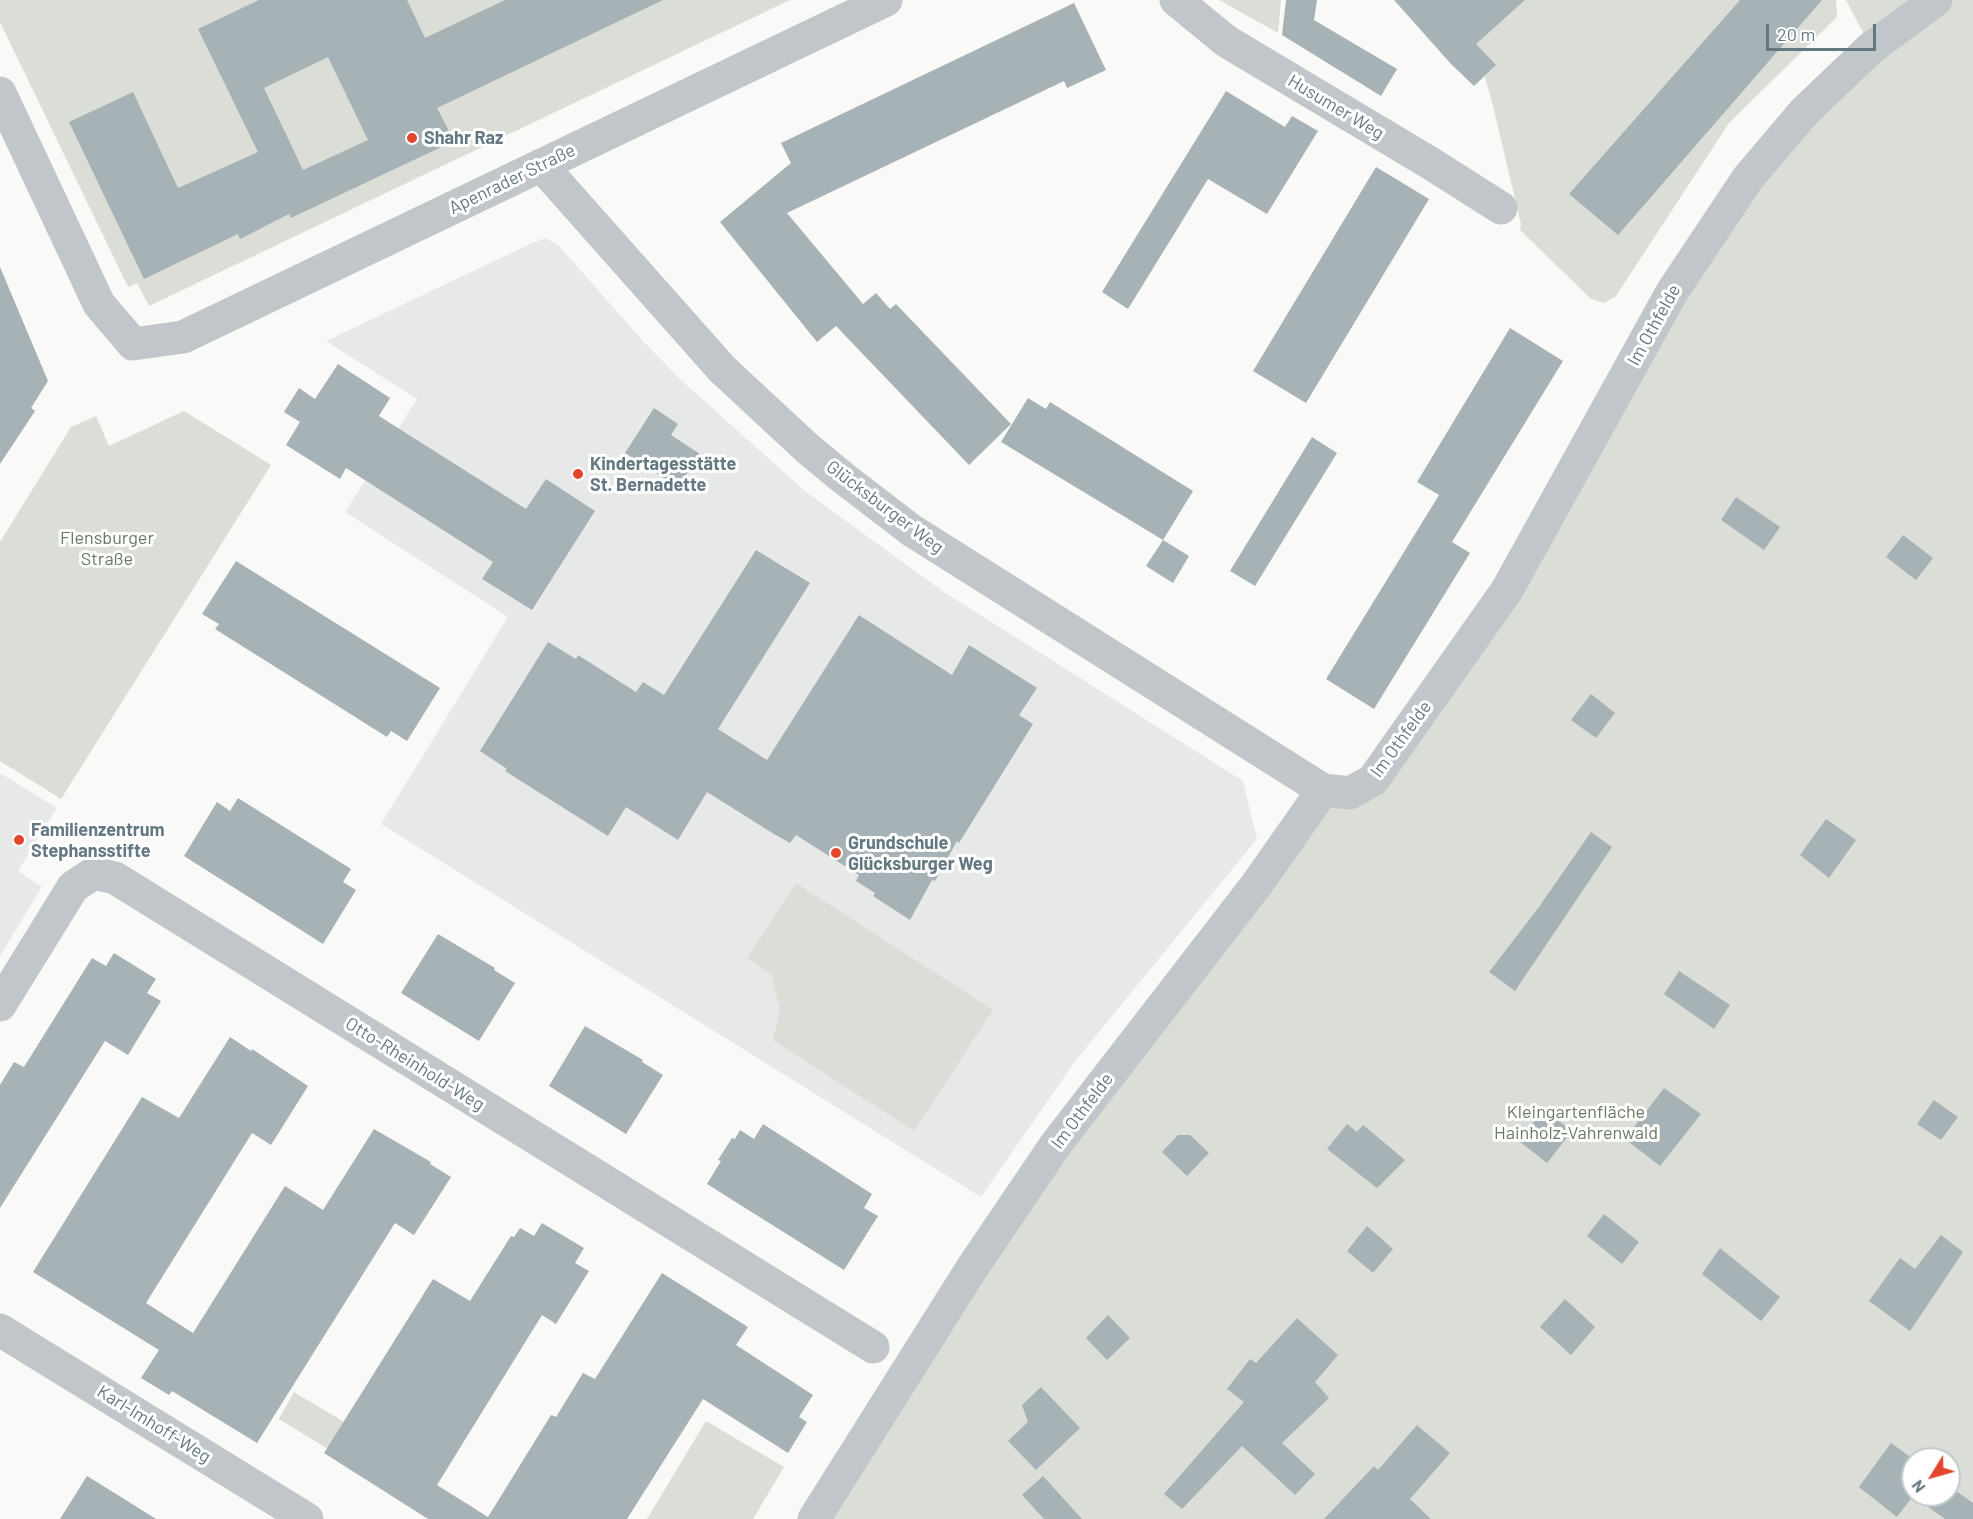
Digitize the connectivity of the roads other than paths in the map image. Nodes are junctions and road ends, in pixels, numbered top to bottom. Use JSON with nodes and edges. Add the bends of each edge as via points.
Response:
{"nodes":[{"id":1,"x":886,"y":0,"type":"edge"},
{"id":2,"x":1176,"y":0,"type":"edge"},
{"id":3,"x":1936,"y":0,"type":"edge"},
{"id":4,"x":0,"y":93,"type":"edge"},
{"id":5,"x":542,"y":165,"type":"junction"},
{"id":6,"x":1501,"y":208,"type":"dead end"},
{"id":7,"x":1323,"y":790,"type":"junction"},
{"id":8,"x":0,"y":1005,"type":"edge"},
{"id":9,"x":0,"y":1330,"type":"edge"},
{"id":10,"x":873,"y":1347,"type":"dead end"},
{"id":11,"x":307,"y":1519,"type":"edge"},
{"id":12,"x":814,"y":1519,"type":"edge"}],
"edges":[{"from":1,"to":5,"type":"street","name":"Apenrader Straße"},
{"from":2,"to":6,"type":"street","name":"Husumer Weg","via":[[1226,41]]},
{"from":3,"to":7,"type":"street","name":"Im Othfelde","via":[[1862,56],[1804,112],[1748,178],[1672,292],[1507,590],[1373,780],[1350,793]]},
{"from":4,"to":5,"type":"street","name":"Apenrader Straße","via":[[99,304],[133,344],[183,337]]},
{"from":5,"to":7,"type":"street","name":"Glücksburger Weg","via":[[722,369],[842,477],[911,530]]},
{"from":7,"to":12,"type":"street","name":"Im Othfelde","via":[[1257,884],[1056,1144],[972,1268]]},
{"from":8,"to":10,"type":"street","name":"Otto-Rheinhold-Weg","via":[[73,887],[94,873],[115,878]]},
{"from":9,"to":11,"type":"street","name":"Karl-Imhoff-Weg"}]}
